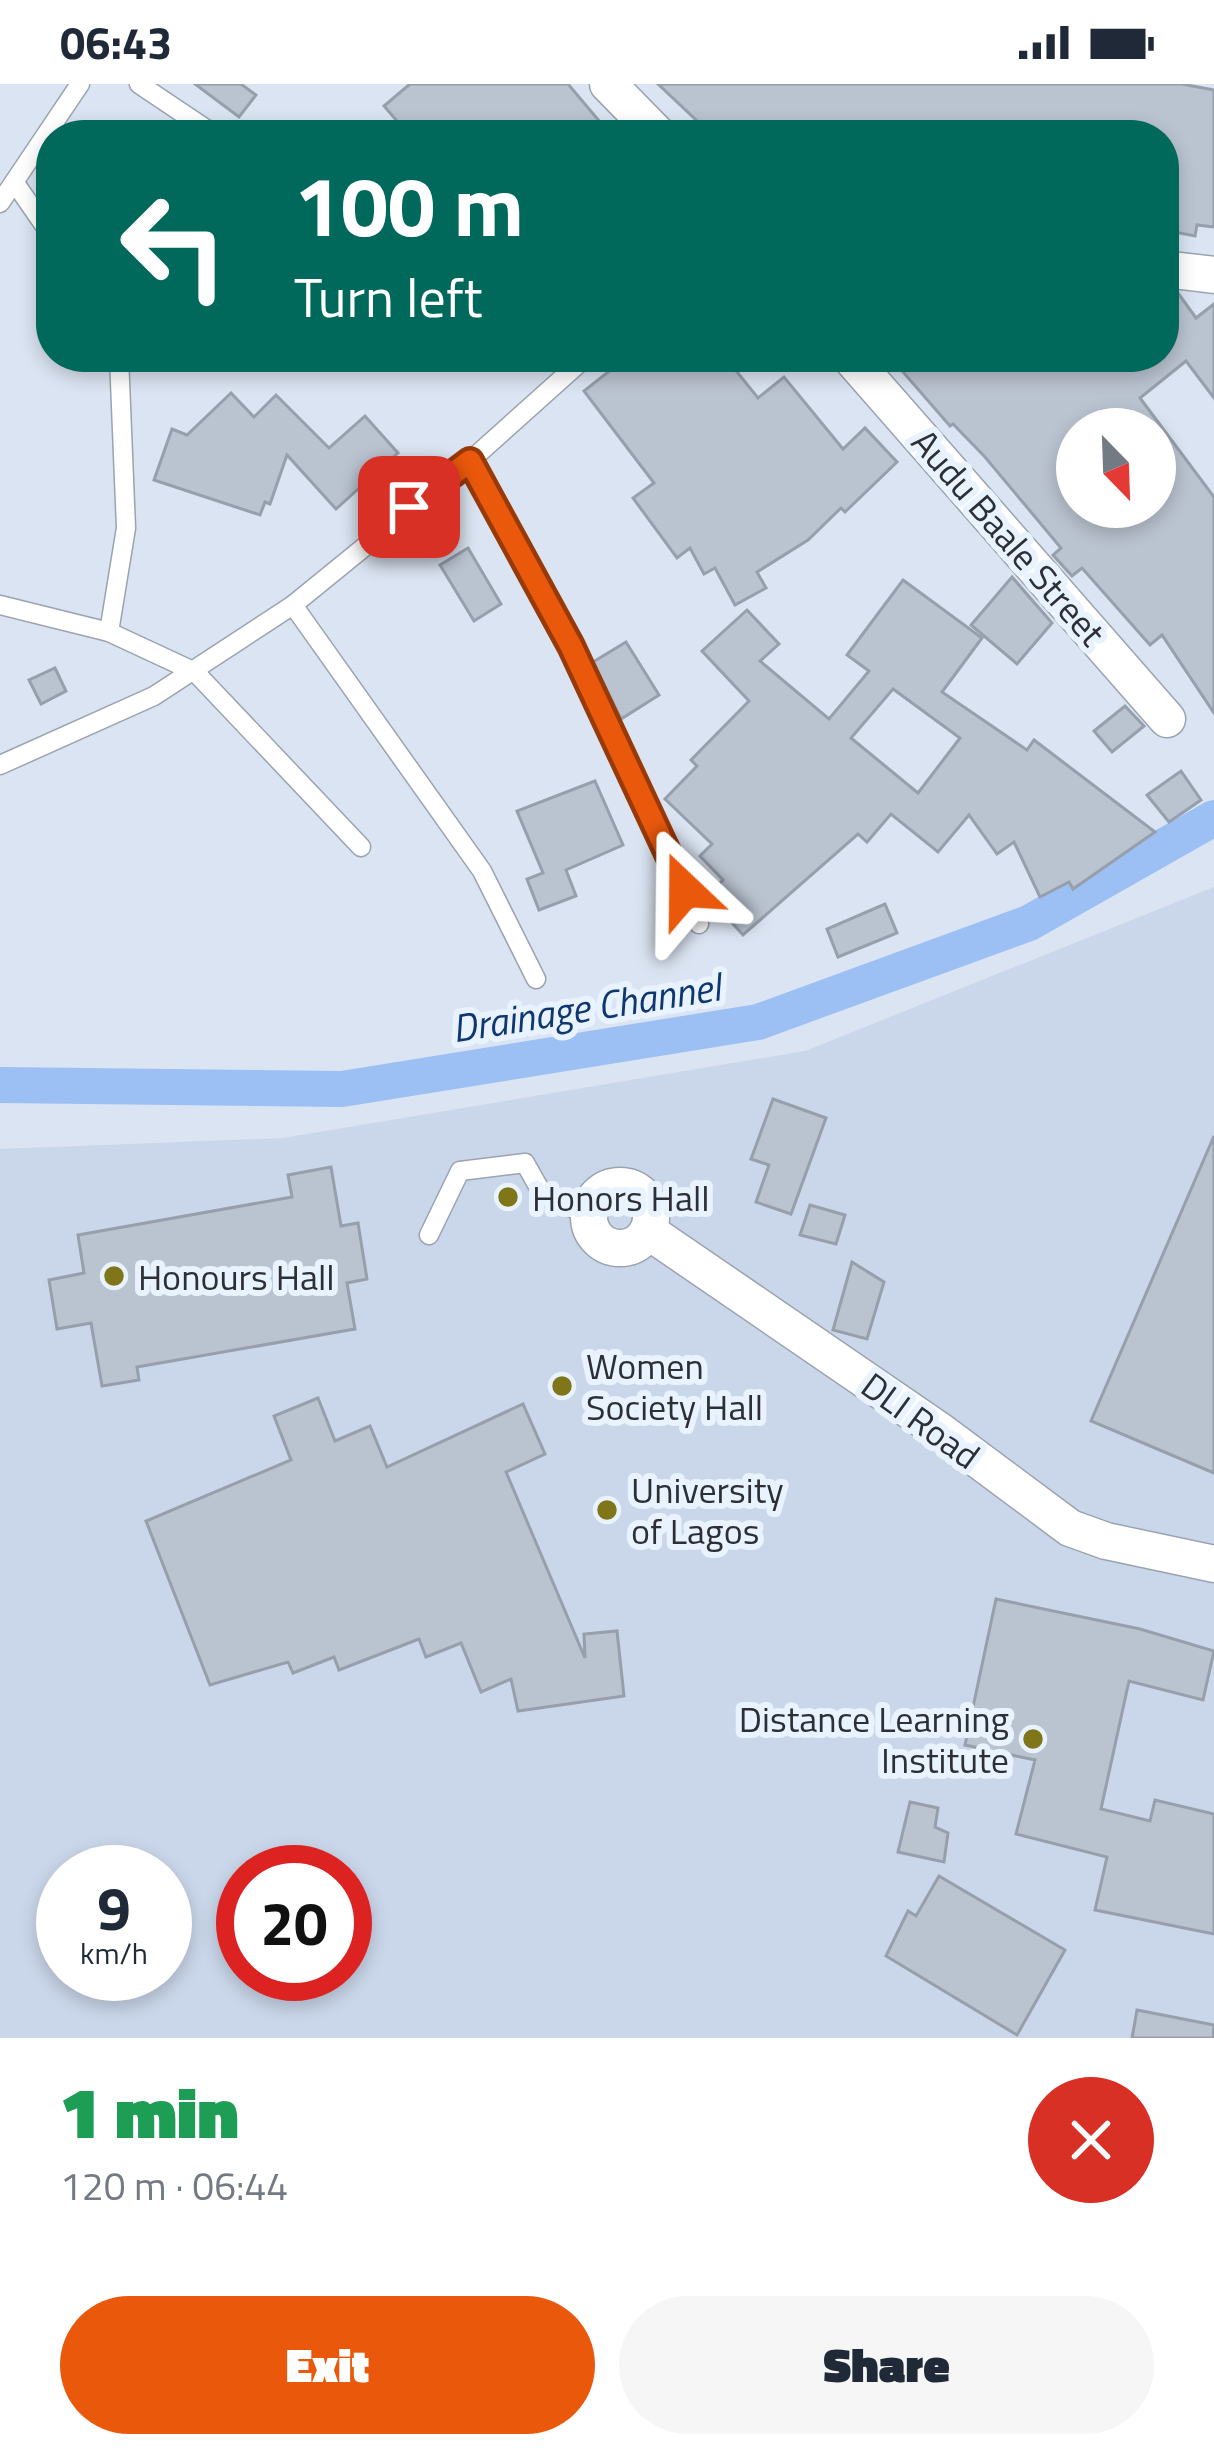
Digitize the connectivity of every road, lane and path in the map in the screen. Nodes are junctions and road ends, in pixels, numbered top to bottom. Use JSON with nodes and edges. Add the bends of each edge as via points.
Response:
{"nodes":[{"id":1,"x":80,"y":84,"type":"edge"},
{"id":2,"x":140,"y":84,"type":"edge"},
{"id":3,"x":608,"y":84,"type":"edge"},
{"id":4,"x":56,"y":120,"type":"edge"},
{"id":5,"x":193,"y":120,"type":"edge"},
{"id":6,"x":643,"y":120,"type":"edge"},
{"id":7,"x":36,"y":151,"type":"edge"},
{"id":8,"x":15,"y":183,"type":"junction"},
{"id":9,"x":0,"y":202,"type":"edge"},
{"id":10,"x":36,"y":213,"type":"edge"},
{"id":11,"x":1179,"y":271,"type":"edge"},
{"id":12,"x":1214,"y":275,"type":"edge"},
{"id":13,"x":120,"y":372,"type":"edge"},
{"id":14,"x":569,"y":372,"type":"edge"},
{"id":15,"x":863,"y":372,"type":"edge"},
{"id":16,"x":470,"y":461,"type":"junction"},
{"id":17,"x":292,"y":604,"type":"junction"},
{"id":18,"x":3,"y":610,"type":"edge"},
{"id":19,"x":109,"y":632,"type":"junction"},
{"id":20,"x":195,"y":671,"type":"junction"},
{"id":21,"x":1167,"y":719,"type":"dead end"},
{"id":22,"x":0,"y":765,"type":"edge"},
{"id":23,"x":362,"y":847,"type":"dead end"},
{"id":24,"x":699,"y":925,"type":"dead end"},
{"id":25,"x":536,"y":979,"type":"dead end"},
{"id":26,"x":588,"y":1215,"type":"joint"},
{"id":27,"x":429,"y":1235,"type":"dead end"},
{"id":28,"x":1214,"y":1564,"type":"edge"}],
"edges":[{"from":1,"to":4,"type":"lane"},
{"from":2,"to":5,"type":"lane"},
{"from":3,"to":6,"type":"street"},
{"from":7,"to":8,"type":"lane"},
{"from":8,"to":9,"type":"lane"},
{"from":8,"to":10,"type":"lane"},
{"from":11,"to":12,"type":"street"},
{"from":13,"to":19,"type":"lane","via":[[126,527]]},
{"from":14,"to":16,"type":"lane"},
{"from":15,"to":21,"type":"street","name":"Audu Baale Street"},
{"from":16,"to":17,"type":"lane"},
{"from":16,"to":24,"type":"lane","via":[[571,646]]},
{"from":17,"to":20,"type":"lane"},
{"from":17,"to":25,"type":"lane","via":[[482,871]]},
{"from":18,"to":19,"type":"lane"},
{"from":19,"to":20,"type":"lane"},
{"from":20,"to":22,"type":"lane"},
{"from":20,"to":23,"type":"lane"},
{"from":26,"to":27,"type":"lane","via":[[543,1195],[525,1163],[460,1171]]},
{"from":26,"to":28,"type":"street","name":"DLI Road","via":[[594,1235],[611,1248],[633,1246],[648,1231],[1070,1528]]}]}
